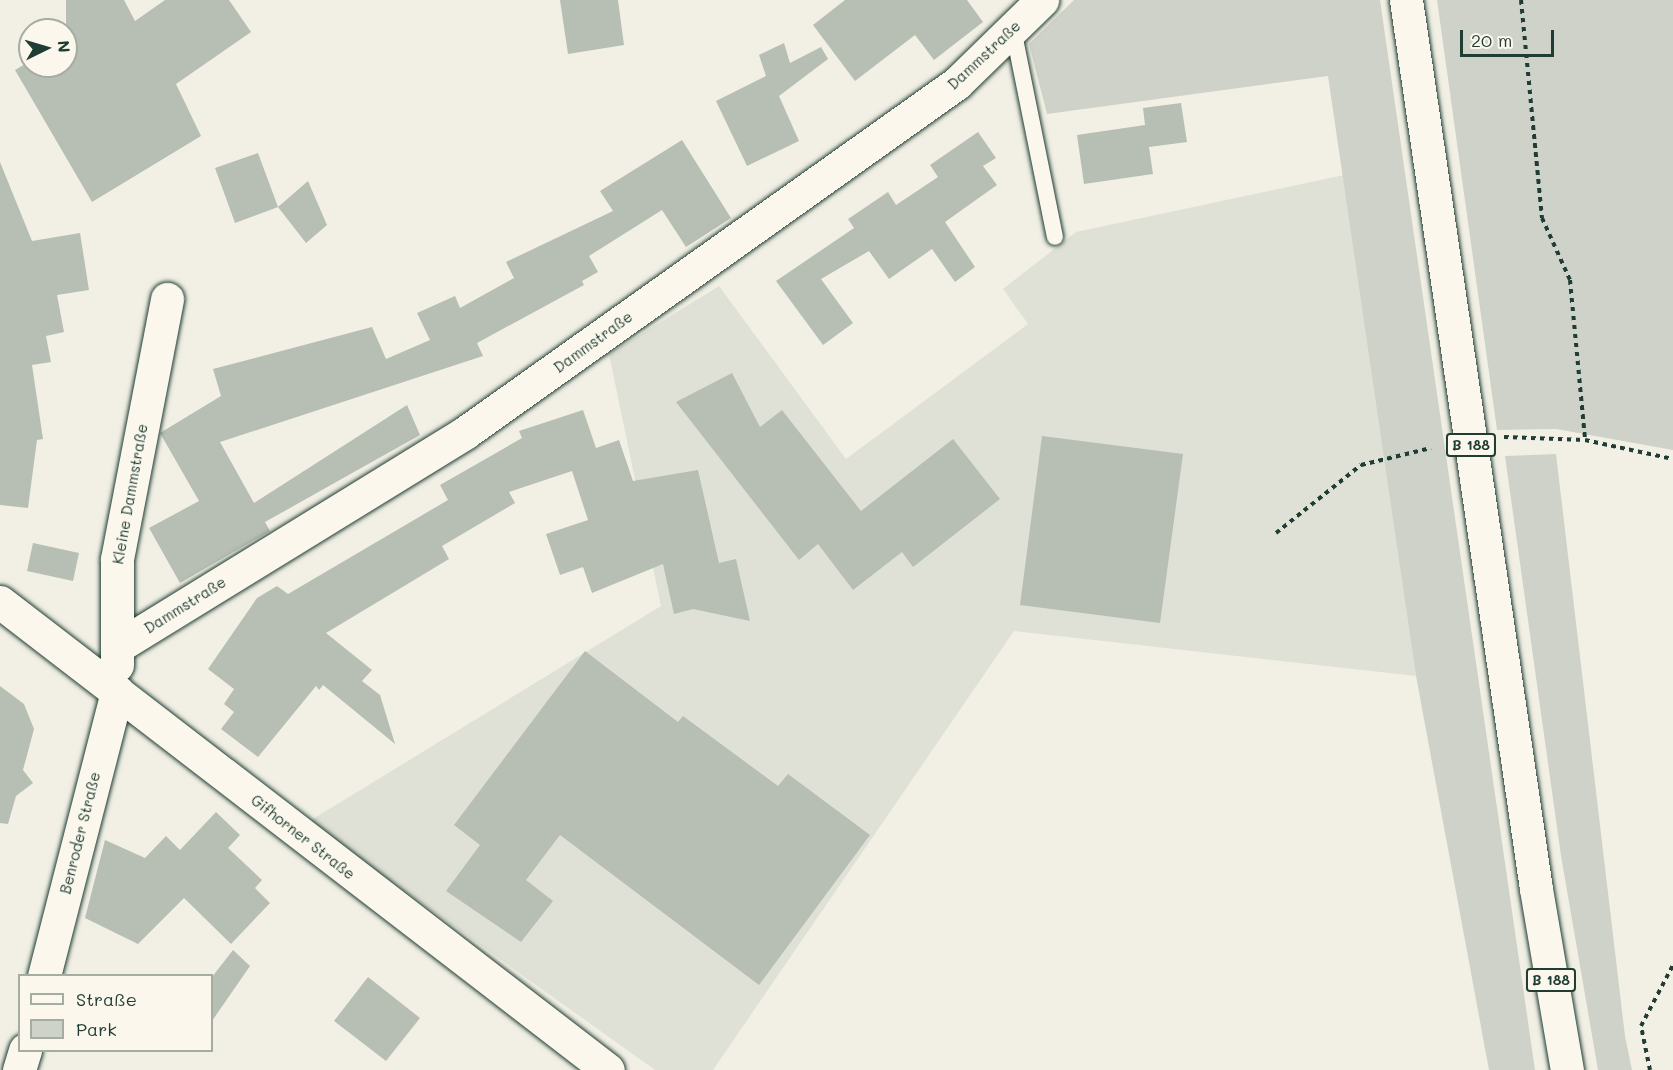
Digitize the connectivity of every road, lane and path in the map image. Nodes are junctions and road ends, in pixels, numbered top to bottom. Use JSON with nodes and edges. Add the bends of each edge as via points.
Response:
{"nodes":[{"id":1,"x":1042,"y":0,"type":"edge"},
{"id":2,"x":1406,"y":0,"type":"edge"},
{"id":3,"x":1521,"y":0,"type":"edge"},
{"id":4,"x":1013,"y":29,"type":"junction"},
{"id":5,"x":1055,"y":237,"type":"dead end"},
{"id":6,"x":167,"y":299,"type":"dead end"},
{"id":7,"x":1504,"y":437,"type":"dead end"},
{"id":8,"x":1585,"y":440,"type":"junction"},
{"id":9,"x":1431,"y":448,"type":"dead end"},
{"id":10,"x":1673,"y":459,"type":"edge"},
{"id":11,"x":1276,"y":533,"type":"dead end"},
{"id":12,"x":0,"y":602,"type":"edge"},
{"id":13,"x":117,"y":647,"type":"junction"},
{"id":14,"x":117,"y":691,"type":"junction"},
{"id":15,"x":1673,"y":965,"type":"edge"},
{"id":16,"x":44,"y":974,"type":"edge"},
{"id":17,"x":24,"y":1052,"type":"edge"},
{"id":18,"x":20,"y":1070,"type":"edge"},
{"id":19,"x":608,"y":1070,"type":"edge"},
{"id":20,"x":1567,"y":1070,"type":"edge"},
{"id":21,"x":1650,"y":1070,"type":"edge"}],
"edges":[{"from":1,"to":4,"type":"street","name":"Dammstraße"},
{"from":2,"to":20,"type":"street","number":"B 188","via":[[1534,878]]},
{"from":3,"to":8,"type":"path","via":[[1542,218],[1570,280]]},
{"from":4,"to":5,"type":"lane"},
{"from":4,"to":13,"type":"street","name":"Dammstraße","via":[[957,83],[466,432]]},
{"from":6,"to":13,"type":"street","name":"Kleine Dammstraße","via":[[117,559]]},
{"from":7,"to":8,"type":"path"},
{"from":8,"to":10,"type":"path"},
{"from":9,"to":11,"type":"path","via":[[1361,465]]},
{"from":12,"to":14,"type":"street","name":"Gifhorner Straße"},
{"from":13,"to":14,"type":"street","name":"Kleine Dammstraße"},
{"from":14,"to":16,"type":"street","name":"Benroder Straße"},
{"from":14,"to":19,"type":"street","name":"Gifhorner Straße"},
{"from":15,"to":21,"type":"path","via":[[1641,1026]]},
{"from":17,"to":18,"type":"street"}]}
